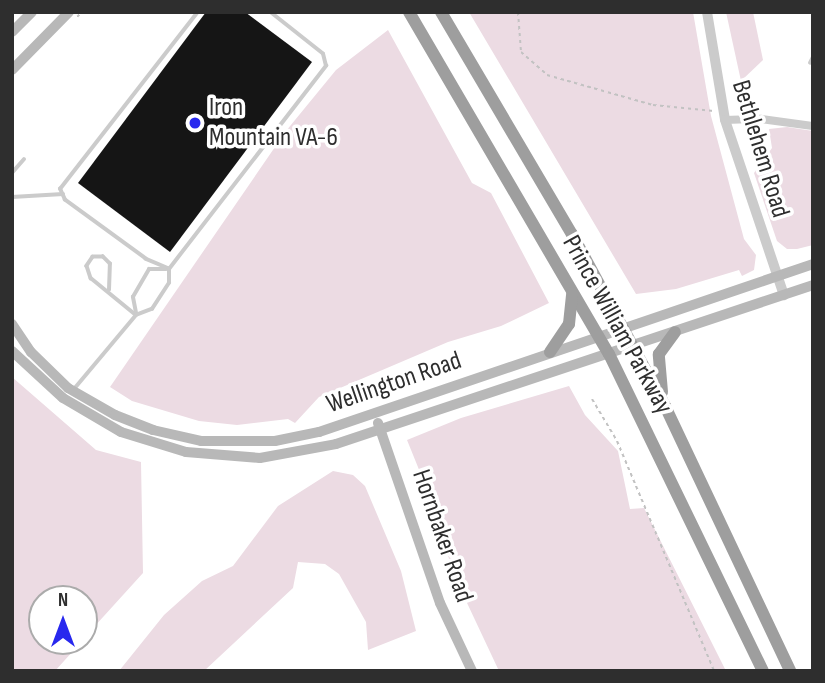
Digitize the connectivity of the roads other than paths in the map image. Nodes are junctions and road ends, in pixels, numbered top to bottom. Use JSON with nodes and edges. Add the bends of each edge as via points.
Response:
{"nodes":[{"id":1,"x":32,"y":12,"type":"edge"},
{"id":2,"x":69,"y":12,"type":"edge"},
{"id":3,"x":198,"y":12,"type":"edge"},
{"id":4,"x":270,"y":12,"type":"edge"},
{"id":5,"x":410,"y":12,"type":"edge"},
{"id":6,"x":441,"y":12,"type":"edge"},
{"id":7,"x":707,"y":12,"type":"edge"},
{"id":8,"x":12,"y":32,"type":"edge"},
{"id":9,"x":813,"y":57,"type":"edge"},
{"id":10,"x":810,"y":63,"type":"dead end"},
{"id":11,"x":12,"y":70,"type":"edge"},
{"id":12,"x":724,"y":116,"type":"junction"},
{"id":13,"x":813,"y":126,"type":"edge"},
{"id":14,"x":24,"y":159,"type":"dead end"},
{"id":15,"x":12,"y":173,"type":"edge"},
{"id":16,"x":63,"y":194,"type":"junction"},
{"id":17,"x":12,"y":197,"type":"edge"},
{"id":18,"x":813,"y":264,"type":"edge"},
{"id":19,"x":169,"y":269,"type":"junction"},
{"id":20,"x":777,"y":275,"type":"junction"},
{"id":21,"x":813,"y":285,"type":"edge"},
{"id":22,"x":571,"y":286,"type":"junction"},
{"id":23,"x":109,"y":290,"type":"junction"},
{"id":24,"x":783,"y":295,"type":"junction"},
{"id":25,"x":136,"y":315,"type":"junction"},
{"id":26,"x":12,"y":324,"type":"edge"},
{"id":27,"x":622,"y":327,"type":"junction"},
{"id":28,"x":676,"y":331,"type":"junction"},
{"id":29,"x":598,"y":335,"type":"junction"},
{"id":30,"x":633,"y":346,"type":"junction"},
{"id":31,"x":12,"y":351,"type":"edge"},
{"id":32,"x":550,"y":352,"type":"junction"},
{"id":33,"x":609,"y":354,"type":"junction"},
{"id":34,"x":72,"y":391,"type":"junction"},
{"id":35,"x":665,"y":406,"type":"junction"},
{"id":36,"x":374,"y":414,"type":"junction"},
{"id":37,"x":381,"y":429,"type":"junction"},
{"id":38,"x":472,"y":671,"type":"edge"},
{"id":39,"x":763,"y":671,"type":"edge"},
{"id":40,"x":790,"y":671,"type":"edge"}],
"edges":[{"from":1,"to":8,"type":"main road"},
{"from":2,"to":11,"type":"main road"},
{"from":3,"to":16,"type":"lane","via":[[63,179]]},
{"from":4,"to":19,"type":"lane","via":[[323,54],[326,66]]},
{"from":5,"to":22,"type":"highway","name":"Prince William Parkway"},
{"from":6,"to":27,"type":"highway","name":"Prince William Parkway"},
{"from":7,"to":12,"type":"street","name":"Bethlehem Road"},
{"from":9,"to":10,"type":"lane"},
{"from":12,"to":13,"type":"street"},
{"from":12,"to":20,"type":"street","name":"Bethlehem Road"},
{"from":14,"to":15,"type":"lane"},
{"from":16,"to":17,"type":"lane"},
{"from":16,"to":19,"type":"lane","via":[[146,259]]},
{"from":18,"to":20,"type":"main road","name":"Wellington Road"},
{"from":19,"to":25,"type":"lane","via":[[169,283],[152,309]]},
{"from":19,"to":25,"type":"lane","via":[[149,269],[133,297]]},
{"from":20,"to":24,"type":"street","name":"Bethlehem Road"},
{"from":20,"to":27,"type":"main road","name":"Wellington Road"},
{"from":21,"to":24,"type":"main road","name":"Wellington Road"},
{"from":22,"to":29,"type":"highway","name":"Prince William Parkway"},
{"from":22,"to":32,"type":"highway","via":[[569,324]]},
{"from":23,"to":23,"type":"lane","via":[[92,278],[87,266],[93,257],[103,257],[110,264]]},
{"from":23,"to":25,"type":"lane"},
{"from":24,"to":28,"type":"main road","name":"Wellington Road"},
{"from":25,"to":34,"type":"lane"},
{"from":26,"to":34,"type":"main road","name":"Wellington Road","via":[[39,361]]},
{"from":27,"to":29,"type":"main road","name":"Wellington Road"},
{"from":27,"to":30,"type":"highway","name":"Prince William Parkway"},
{"from":28,"to":30,"type":"main road","name":"Wellington Road"},
{"from":28,"to":35,"type":"highway","via":[[663,346],[657,364]]},
{"from":29,"to":32,"type":"main road","name":"Wellington Road"},
{"from":29,"to":33,"type":"highway","name":"Prince William Parkway"},
{"from":30,"to":33,"type":"main road","name":"Wellington Road"},
{"from":30,"to":35,"type":"highway","name":"Prince William Parkway"},
{"from":31,"to":37,"type":"main road","name":"Wellington Road","via":[[42,382],[82,411],[121,432],[186,452],[241,458],[284,455]]},
{"from":32,"to":36,"type":"main road","name":"Wellington Road"},
{"from":33,"to":37,"type":"main road","name":"Wellington Road"},
{"from":33,"to":39,"type":"highway","name":"Prince William Parkway"},
{"from":34,"to":36,"type":"main road","name":"Wellington Road","via":[[134,424],[222,443],[296,438]]},
{"from":35,"to":40,"type":"highway","name":"Prince William Parkway"},
{"from":36,"to":37,"type":"main road","name":"Hornbaker Road"},
{"from":37,"to":38,"type":"main road","name":"Hornbaker Road","via":[[440,603]]}]}
